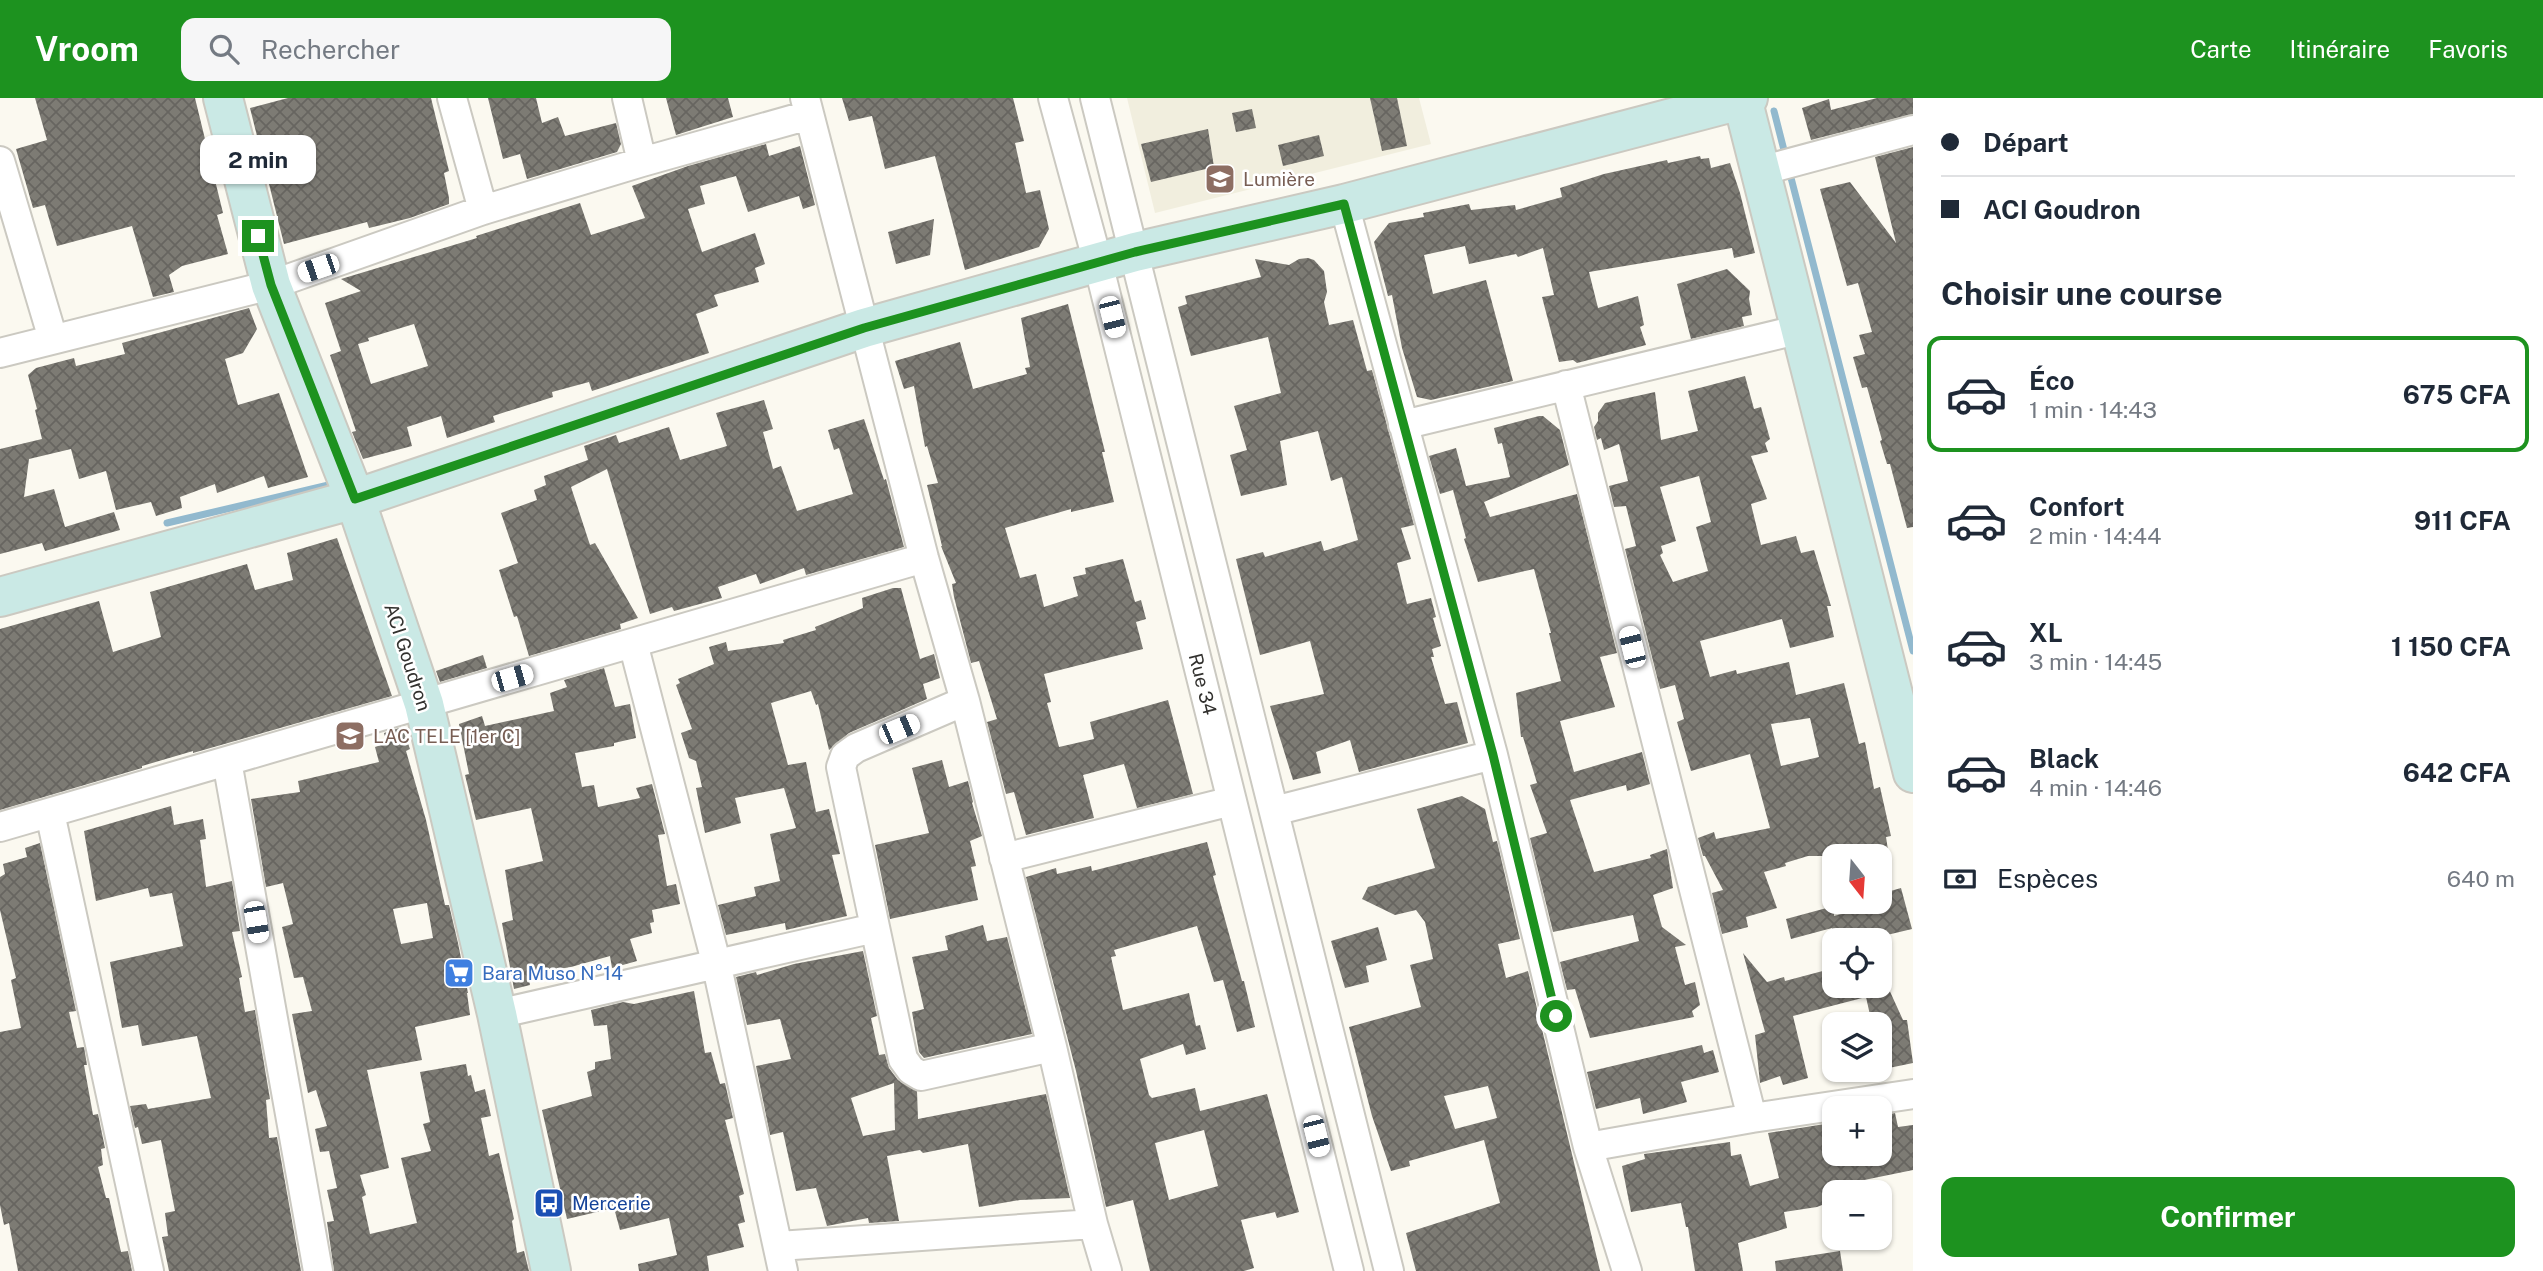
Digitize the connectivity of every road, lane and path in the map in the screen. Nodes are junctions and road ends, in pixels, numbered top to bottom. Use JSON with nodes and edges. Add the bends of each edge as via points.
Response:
{"nodes":[{"id":1,"x":223,"y":98,"type":"edge"},
{"id":2,"x":452,"y":98,"type":"edge"},
{"id":3,"x":627,"y":98,"type":"edge"},
{"id":4,"x":1053,"y":98,"type":"edge"},
{"id":5,"x":1095,"y":98,"type":"edge"},
{"id":6,"x":1744,"y":98,"type":"edge"},
{"id":7,"x":807,"y":106,"type":"edge"},
{"id":8,"x":1913,"y":130,"type":"edge"},
{"id":9,"x":0,"y":161,"type":"edge"},
{"id":10,"x":642,"y":162,"type":"junction"},
{"id":11,"x":1778,"y":166,"type":"junction"},
{"id":12,"x":1344,"y":204,"type":"junction"},
{"id":13,"x":483,"y":210,"type":"junction"},
{"id":14,"x":1135,"y":252,"type":"junction"},
{"id":15,"x":1098,"y":263,"type":"junction"},
{"id":16,"x":271,"y":285,"type":"junction"},
{"id":17,"x":864,"y":328,"type":"junction"},
{"id":18,"x":1801,"y":329,"type":"junction"},
{"id":19,"x":53,"y":339,"type":"junction"},
{"id":20,"x":0,"y":353,"type":"edge"},
{"id":21,"x":1566,"y":385,"type":"junction"},
{"id":22,"x":1403,"y":425,"type":"junction"},
{"id":23,"x":355,"y":499,"type":"junction"},
{"id":24,"x":924,"y":558,"type":"junction"},
{"id":25,"x":0,"y":597,"type":"edge"},
{"id":26,"x":633,"y":643,"type":"junction"},
{"id":27,"x":965,"y":701,"type":"junction"},
{"id":28,"x":424,"y":704,"type":"junction"},
{"id":29,"x":1493,"y":755,"type":"junction"},
{"id":30,"x":227,"y":761,"type":"junction"},
{"id":31,"x":1913,"y":773,"type":"edge"},
{"id":32,"x":1232,"y":801,"type":"junction"},
{"id":33,"x":1275,"y":811,"type":"junction"},
{"id":34,"x":50,"y":813,"type":"junction"},
{"id":35,"x":0,"y":827,"type":"edge"},
{"id":36,"x":1004,"y":859,"type":"junction"},
{"id":37,"x":875,"y":928,"type":"junction"},
{"id":38,"x":716,"y":962,"type":"junction"},
{"id":39,"x":497,"y":1014,"type":"junction"},
{"id":40,"x":1052,"y":1047,"type":"junction"},
{"id":41,"x":1913,"y":1094,"type":"edge"},
{"id":42,"x":1752,"y":1118,"type":"junction"},
{"id":43,"x":1588,"y":1147,"type":"junction"},
{"id":44,"x":1093,"y":1224,"type":"junction"},
{"id":45,"x":781,"y":1258,"type":"edge"},
{"id":46,"x":149,"y":1271,"type":"edge"},
{"id":47,"x":318,"y":1271,"type":"edge"},
{"id":48,"x":551,"y":1271,"type":"edge"},
{"id":49,"x":1107,"y":1271,"type":"edge"},
{"id":50,"x":1349,"y":1271,"type":"edge"},
{"id":51,"x":1389,"y":1271,"type":"edge"},
{"id":52,"x":1628,"y":1271,"type":"edge"}],
"edges":[{"from":1,"to":16,"type":"street","name":"ACI Goudron"},
{"from":2,"to":13,"type":"street"},
{"from":3,"to":10,"type":"street"},
{"from":4,"to":15,"type":"street","name":"Rue 34"},
{"from":5,"to":14,"type":"street","name":"Rue 34"},
{"from":6,"to":11,"type":"street"},
{"from":6,"to":12,"type":"street"},
{"from":7,"to":10,"type":"street"},
{"from":7,"to":17,"type":"street"},
{"from":8,"to":11,"type":"street"},
{"from":9,"to":19,"type":"street"},
{"from":10,"to":13,"type":"street"},
{"from":11,"to":18,"type":"street"},
{"from":12,"to":14,"type":"street"},
{"from":12,"to":22,"type":"street"},
{"from":13,"to":16,"type":"street"},
{"from":14,"to":15,"type":"street"},
{"from":14,"to":33,"type":"street","name":"Rue 34"},
{"from":15,"to":17,"type":"street"},
{"from":15,"to":32,"type":"street","name":"Rue 34"},
{"from":16,"to":19,"type":"street"},
{"from":16,"to":23,"type":"street","name":"ACI Goudron"},
{"from":17,"to":23,"type":"street"},
{"from":17,"to":24,"type":"street"},
{"from":18,"to":21,"type":"street"},
{"from":18,"to":31,"type":"street"},
{"from":19,"to":20,"type":"street"},
{"from":21,"to":22,"type":"street"},
{"from":21,"to":42,"type":"street"},
{"from":22,"to":29,"type":"street"},
{"from":23,"to":25,"type":"street"},
{"from":23,"to":28,"type":"street","name":"ACI Goudron"},
{"from":24,"to":26,"type":"street"},
{"from":24,"to":27,"type":"street"},
{"from":26,"to":28,"type":"street"},
{"from":26,"to":38,"type":"street"},
{"from":27,"to":36,"type":"street"},
{"from":27,"to":37,"type":"street","via":[[845,756],[841,767]]},
{"from":28,"to":30,"type":"street"},
{"from":28,"to":39,"type":"street","name":"ACI Goudron"},
{"from":29,"to":33,"type":"street"},
{"from":29,"to":43,"type":"street"},
{"from":30,"to":34,"type":"street"},
{"from":30,"to":47,"type":"street"},
{"from":32,"to":36,"type":"street"},
{"from":32,"to":50,"type":"street","name":"Rue 34"},
{"from":33,"to":51,"type":"street","name":"Rue 34"},
{"from":34,"to":35,"type":"street"},
{"from":34,"to":46,"type":"street"},
{"from":36,"to":40,"type":"street"},
{"from":37,"to":38,"type":"street"},
{"from":37,"to":40,"type":"street","via":[[903,1059],[911,1070],[921,1076]]},
{"from":38,"to":39,"type":"street"},
{"from":38,"to":45,"type":"street"},
{"from":39,"to":48,"type":"street","name":"ACI Goudron"},
{"from":40,"to":44,"type":"street"},
{"from":41,"to":42,"type":"street"},
{"from":42,"to":43,"type":"street"},
{"from":43,"to":52,"type":"street"},
{"from":44,"to":45,"type":"street"},
{"from":44,"to":49,"type":"street"}]}
